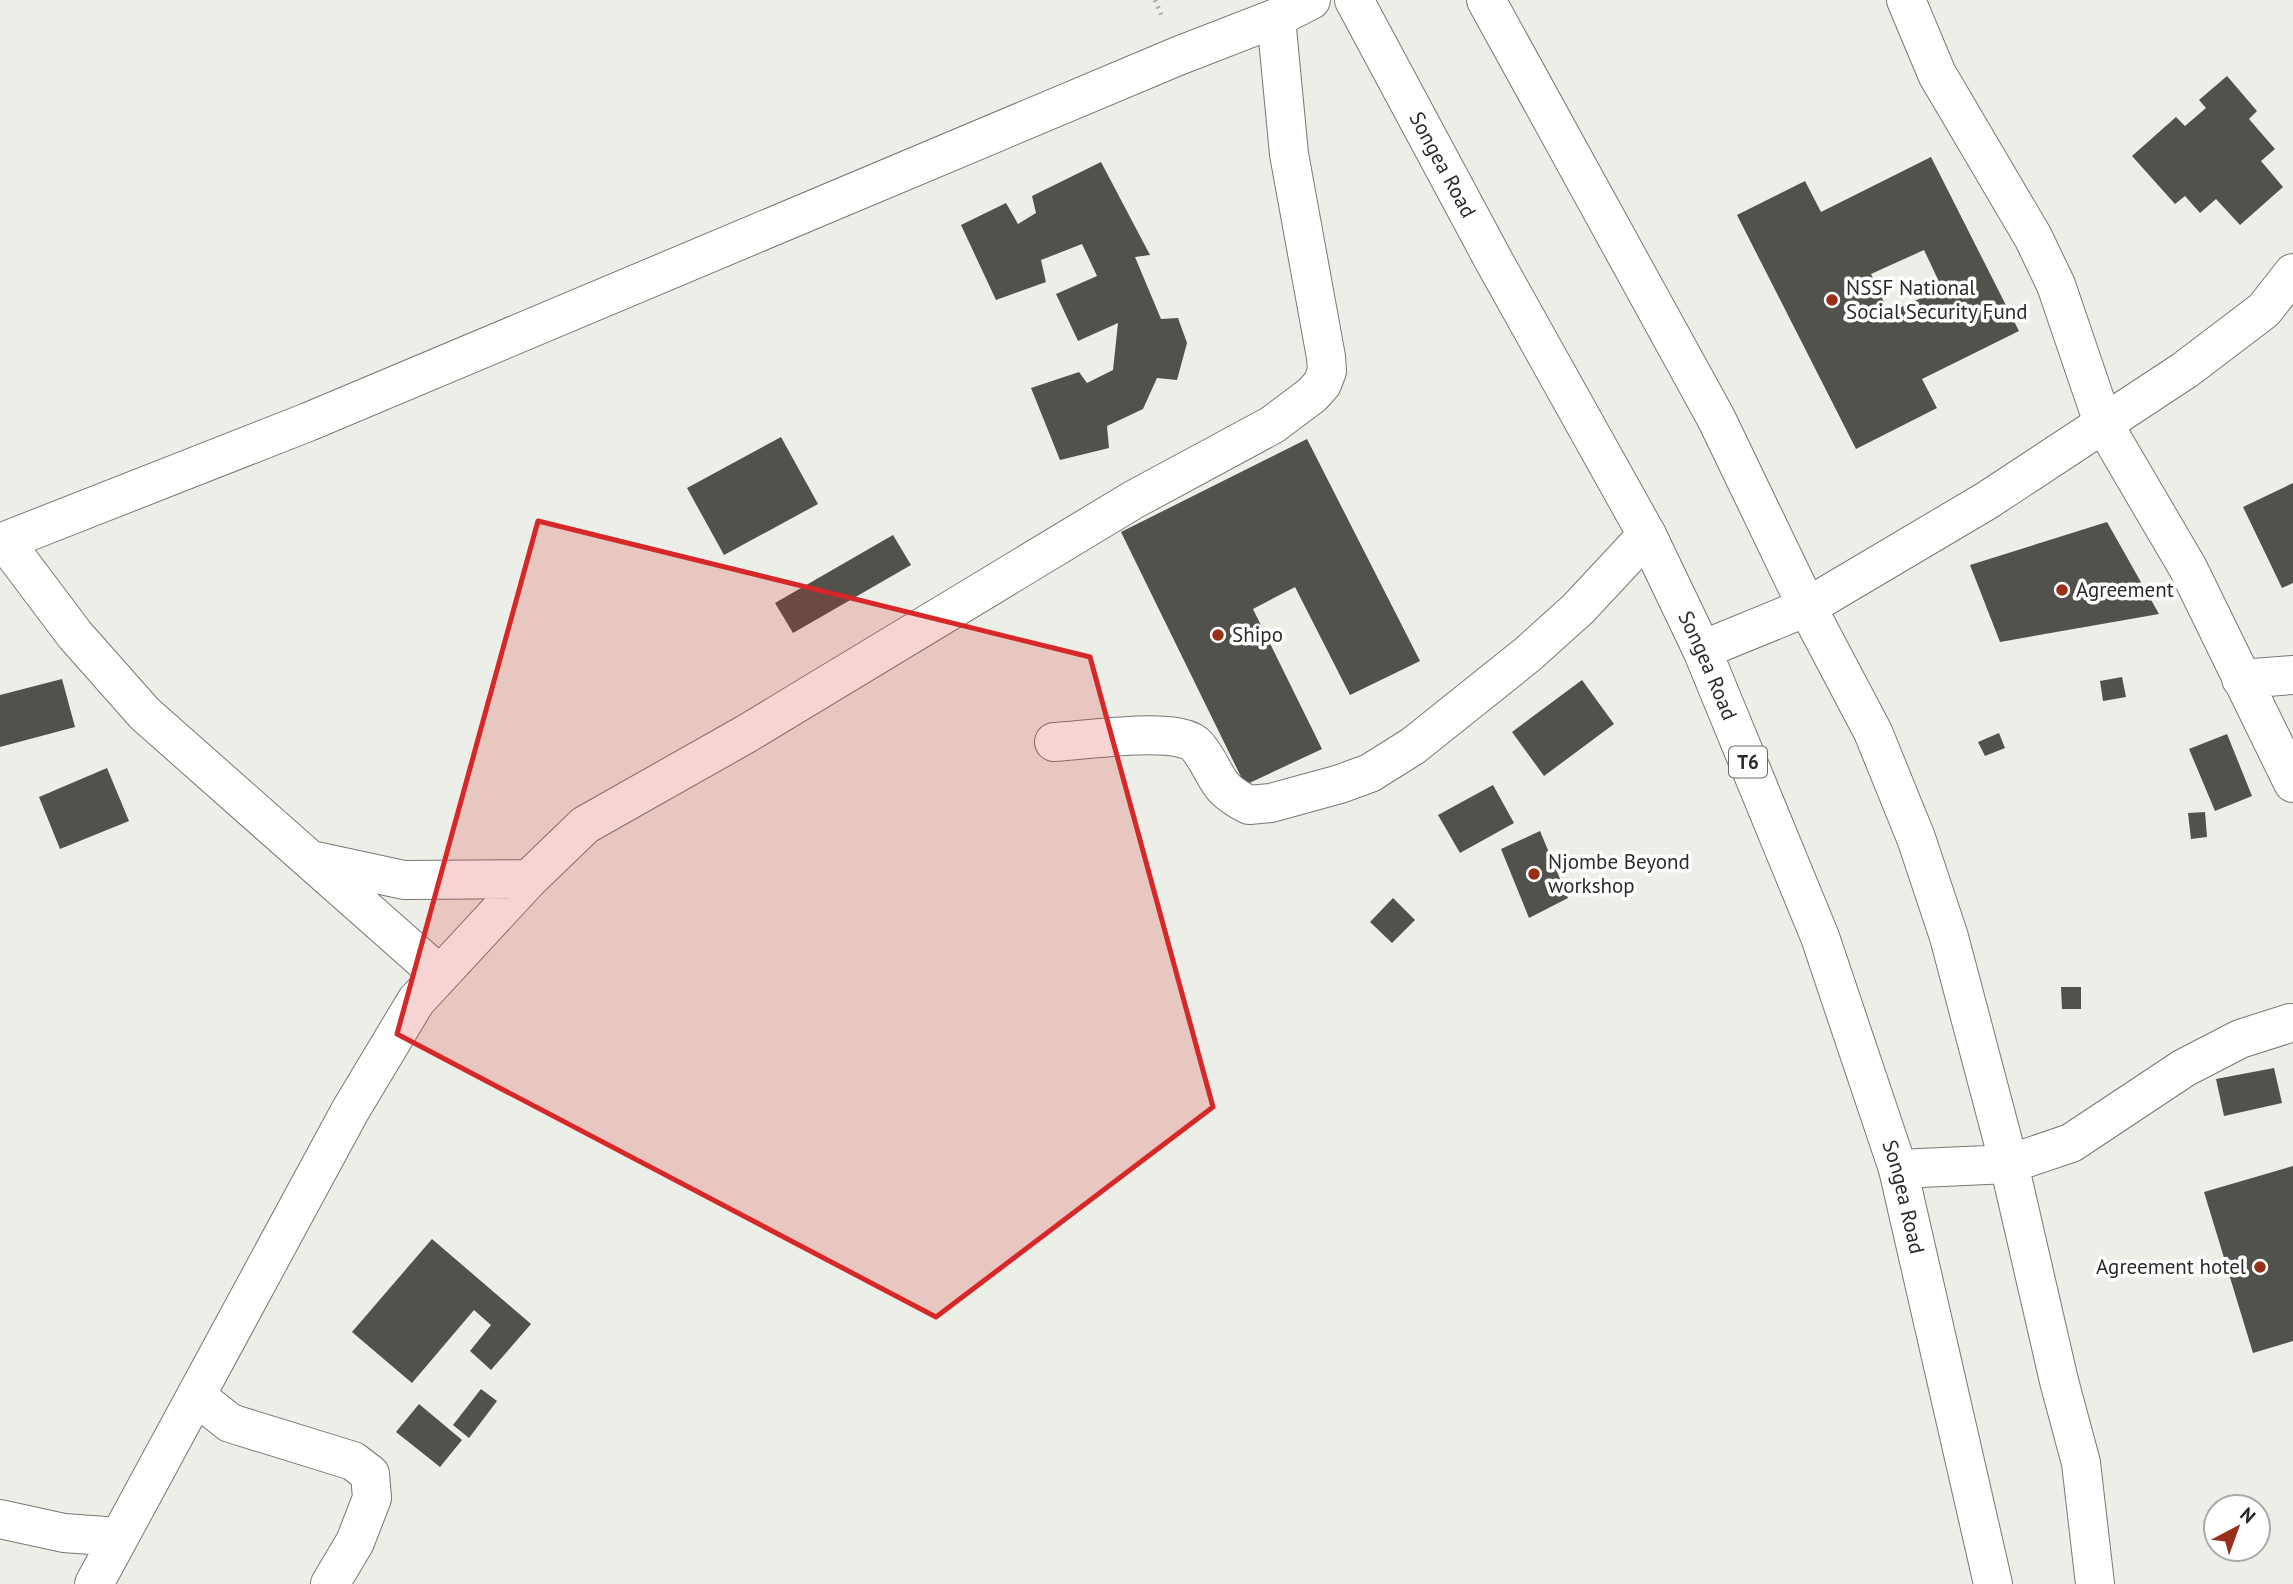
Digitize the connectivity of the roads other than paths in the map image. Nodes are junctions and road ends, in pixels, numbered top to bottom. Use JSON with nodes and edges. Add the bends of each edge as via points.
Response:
{"nodes":[{"id":1,"x":1311,"y":0,"type":"edge"},
{"id":2,"x":1354,"y":0,"type":"edge"},
{"id":3,"x":1486,"y":0,"type":"edge"},
{"id":4,"x":1906,"y":0,"type":"edge"},
{"id":5,"x":1276,"y":18,"type":"junction"},
{"id":6,"x":2293,"y":272,"type":"edge"},
{"id":7,"x":2103,"y":423,"type":"junction"},
{"id":8,"x":1647,"y":535,"type":"junction"},
{"id":9,"x":2,"y":542,"type":"edge"},
{"id":10,"x":1807,"y":607,"type":"junction"},
{"id":11,"x":1702,"y":650,"type":"junction"},
{"id":12,"x":2293,"y":675,"type":"edge"},
{"id":13,"x":2241,"y":679,"type":"junction"},
{"id":14,"x":1054,"y":743,"type":"dead end"},
{"id":15,"x":2293,"y":783,"type":"edge"},
{"id":16,"x":314,"y":860,"type":"junction"},
{"id":17,"x":529,"y":879,"type":"junction"},
{"id":18,"x":440,"y":975,"type":"junction"},
{"id":19,"x":2290,"y":1023,"type":"dead end"},
{"id":20,"x":2009,"y":1164,"type":"junction"},
{"id":21,"x":1898,"y":1169,"type":"junction"},
{"id":22,"x":196,"y":1396,"type":"junction"},
{"id":23,"x":0,"y":1518,"type":"edge"},
{"id":24,"x":118,"y":1537,"type":"junction"},
{"id":25,"x":94,"y":1584,"type":"edge"},
{"id":26,"x":330,"y":1584,"type":"edge"},
{"id":27,"x":1993,"y":1584,"type":"edge"},
{"id":28,"x":2095,"y":1584,"type":"edge"}],
"edges":[{"from":1,"to":5,"type":"main road"},
{"from":2,"to":8,"type":"main road","name":"Songea Road","number":"T6"},
{"from":3,"to":10,"type":"main road","via":[[1716,418]]},
{"from":4,"to":7,"type":"main road","via":[[1937,74],[2033,237],[2056,285]]},
{"from":5,"to":9,"type":"main road","via":[[321,416]]},
{"from":5,"to":17,"type":"main road","via":[[1289,154],[1326,356],[1322,384],[1272,425],[1133,500],[746,734],[585,825]]},
{"from":6,"to":7,"type":"main road","via":[[2264,310],[2185,370]]},
{"from":7,"to":10,"type":"main road","via":[[1917,544]]},
{"from":7,"to":13,"type":"main road","via":[[2188,568]]},
{"from":8,"to":11,"type":"main road","name":"Songea Road","number":"T6"},
{"from":8,"to":14,"type":"main road","via":[[1578,608],[1519,661],[1413,746],[1340,784],[1249,805],[1218,784],[1195,744],[1180,736]]},
{"from":9,"to":16,"type":"main road","via":[[145,714]]},
{"from":10,"to":11,"type":"main road"},
{"from":10,"to":20,"type":"main road","via":[[1873,732],[1916,838],[1949,937]]},
{"from":11,"to":21,"type":"main road","name":"Songea Road","number":"T6","via":[[1820,937]]},
{"from":12,"to":13,"type":"main road"},
{"from":13,"to":15,"type":"main road"},
{"from":16,"to":17,"type":"main road","via":[[404,880]]},
{"from":16,"to":18,"type":"main road"},
{"from":17,"to":18,"type":"main road"},
{"from":18,"to":22,"type":"main road","via":[[416,1001],[350,1111]]},
{"from":19,"to":20,"type":"main road","via":[[2240,1039],[2184,1068],[2071,1143]]},
{"from":20,"to":21,"type":"main road"},
{"from":20,"to":28,"type":"main road","via":[[2081,1463]]},
{"from":21,"to":27,"type":"main road","name":"Songea Road","number":"T6"},
{"from":22,"to":24,"type":"main road"},
{"from":22,"to":26,"type":"main road","via":[[230,1423],[353,1461],[370,1475],[372,1498],[355,1542]]},
{"from":23,"to":24,"type":"main road","via":[[64,1533]]},
{"from":24,"to":25,"type":"main road"}]}
